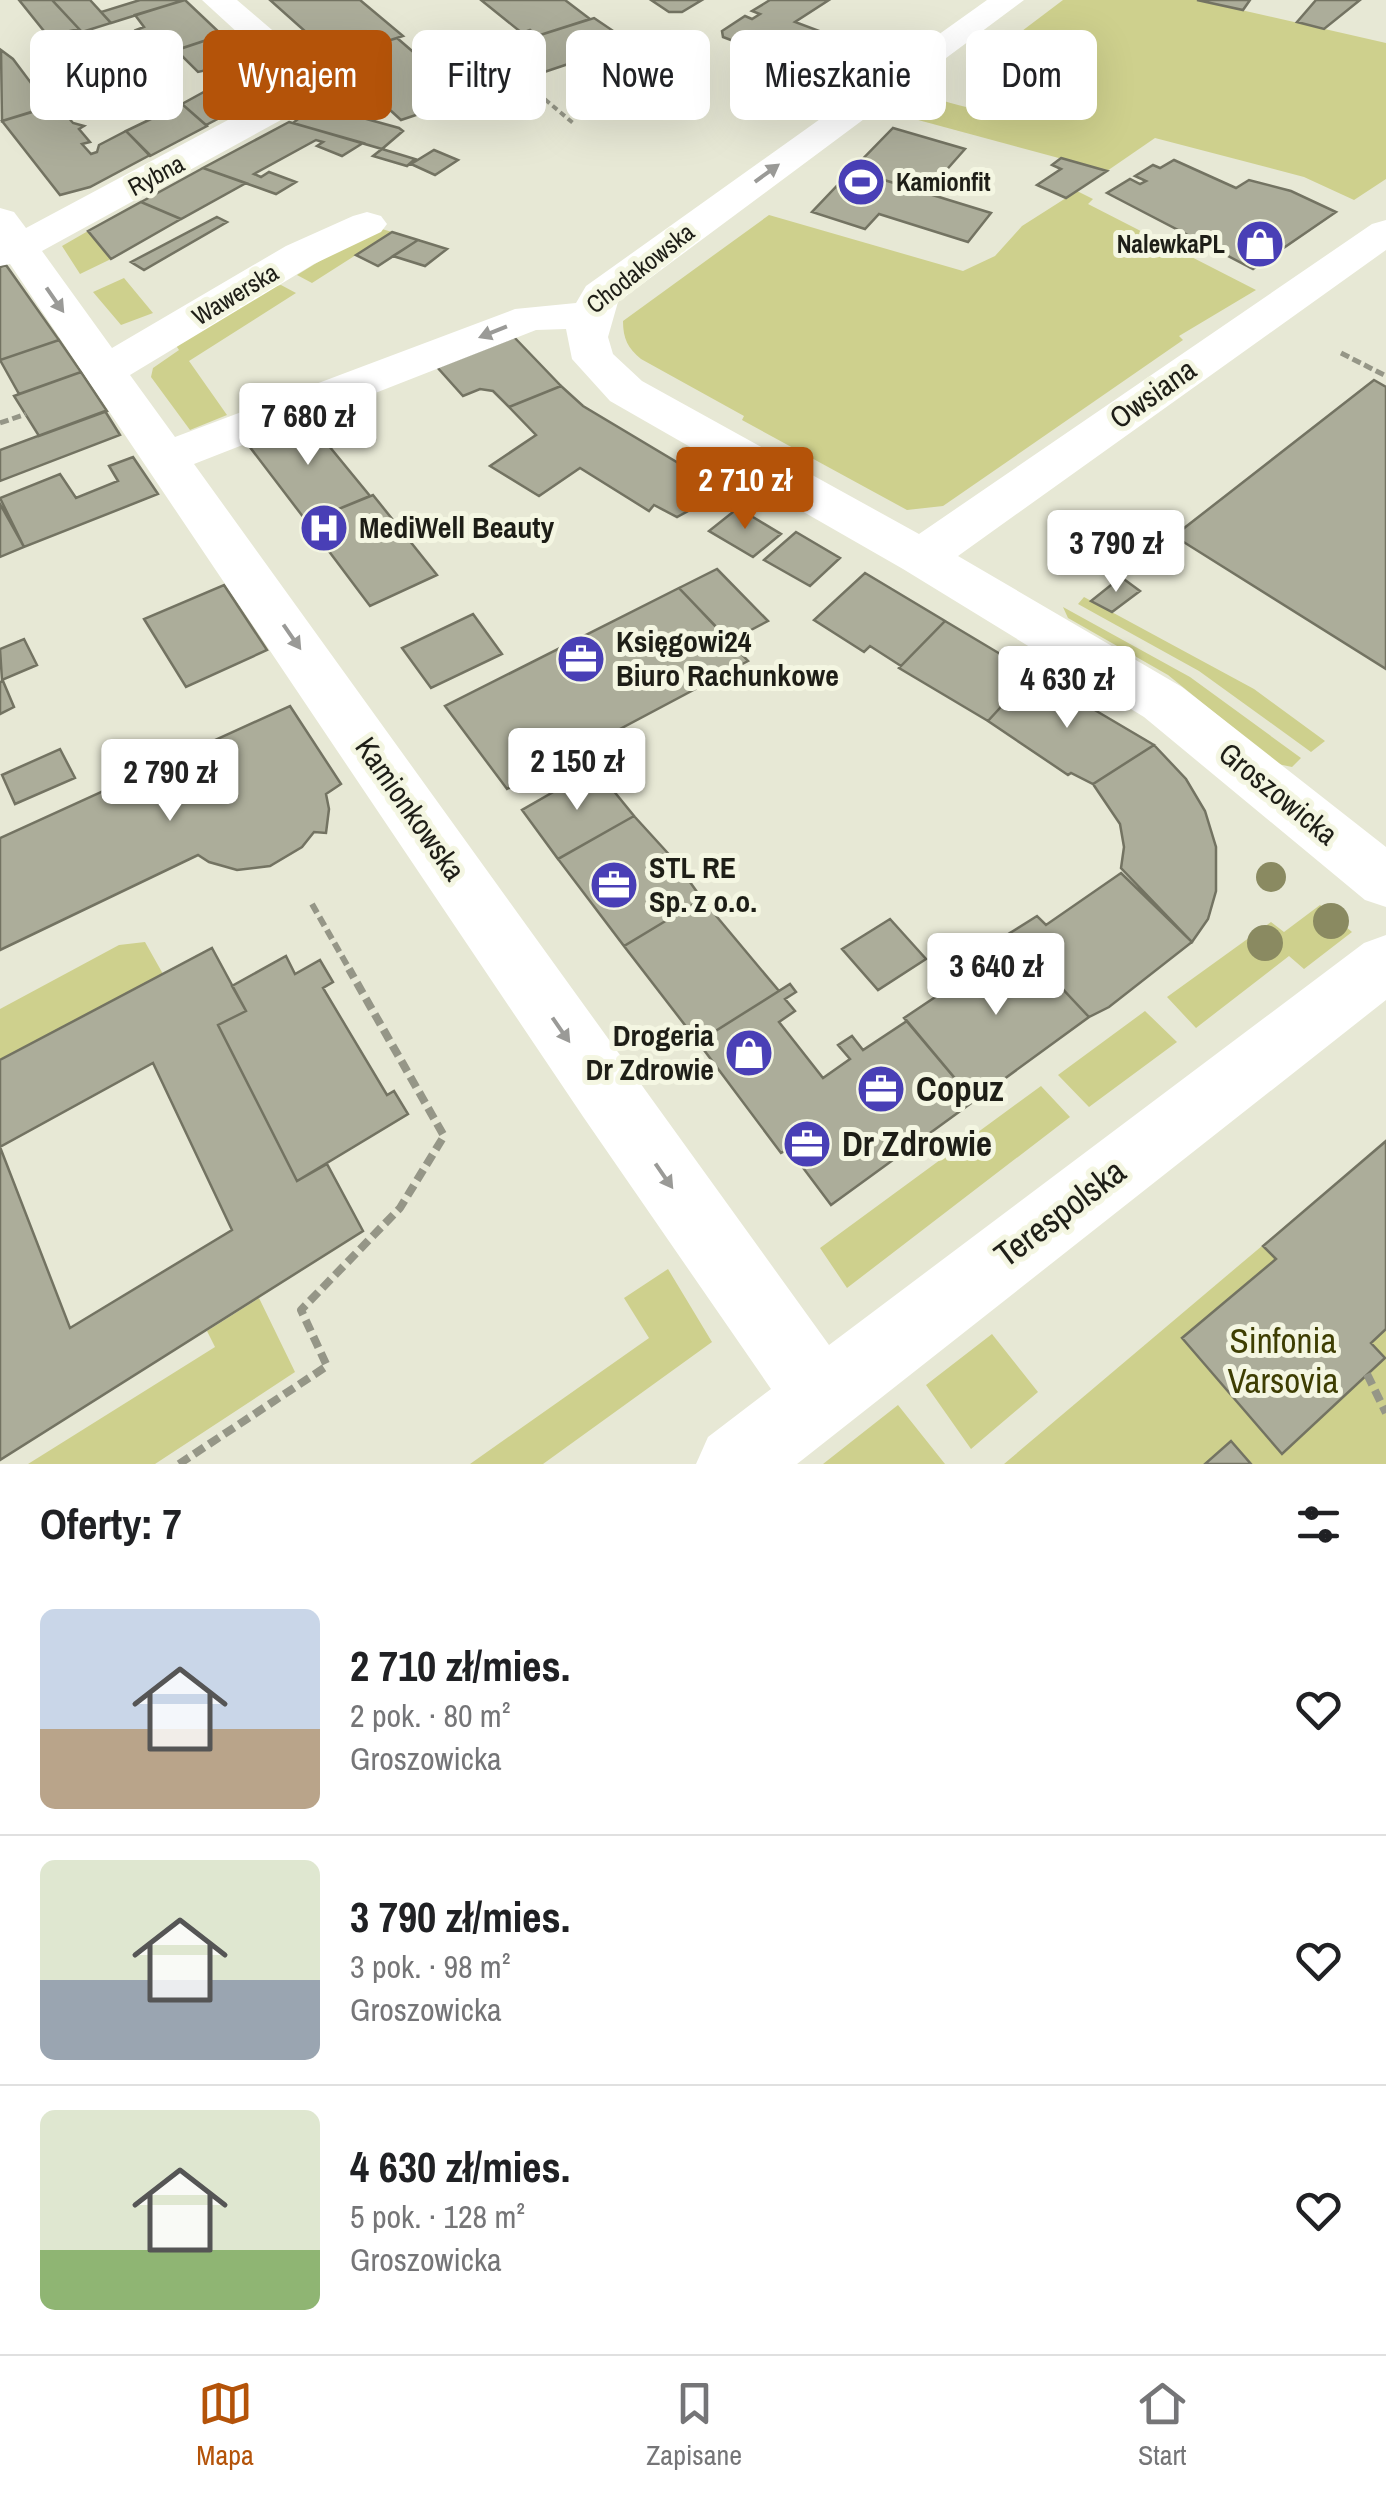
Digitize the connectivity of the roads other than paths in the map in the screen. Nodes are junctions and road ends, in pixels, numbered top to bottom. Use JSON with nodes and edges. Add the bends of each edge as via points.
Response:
{"nodes":[{"id":1,"x":218,"y":0,"type":"edge"},
{"id":2,"x":1008,"y":0,"type":"edge"},
{"id":3,"x":367,"y":224,"type":"dead end"},
{"id":4,"x":1386,"y":232,"type":"edge"},
{"id":5,"x":6,"y":240,"type":"edge"},
{"id":6,"x":588,"y":316,"type":"junction"},
{"id":7,"x":105,"y":371,"type":"junction"},
{"id":8,"x":168,"y":458,"type":"junction"},
{"id":9,"x":920,"y":556,"type":"junction"},
{"id":10,"x":1386,"y":882,"type":"edge"},
{"id":11,"x":1386,"y":963,"type":"edge"},
{"id":12,"x":821,"y":1397,"type":"junction"},
{"id":13,"x":736,"y":1464,"type":"edge"}],
"edges":[{"from":1,"to":5,"type":"street","name":"Rybna","via":[[302,73],[300,96]]},
{"from":6,"to":2,"type":"street","name":"Chodakowska","one_way":true,"via":[[610,287]]},
{"from":3,"to":7,"type":"street","name":"Wawerska"},
{"from":4,"to":9,"type":"street","name":"Owsiana"},
{"from":5,"to":7,"type":"street","name":"Kamionkowska","one_way":true},
{"from":6,"to":8,"type":"street","name":"Chodakowska","one_way":true,"via":[[530,318]]},
{"from":6,"to":9,"type":"street","name":"Groszowicka","via":[[584,336],[590,355],[626,391]]},
{"from":7,"to":8,"type":"street","name":"Kamionkowska"},
{"from":8,"to":12,"type":"street","name":"Kamionkowska","one_way":true},
{"from":9,"to":10,"type":"street","name":"Groszowicka","via":[[1163,702]]},
{"from":11,"to":12,"type":"street","name":"Terespolska"},
{"from":12,"to":13,"type":"street","name":"Terespolska"}]}
